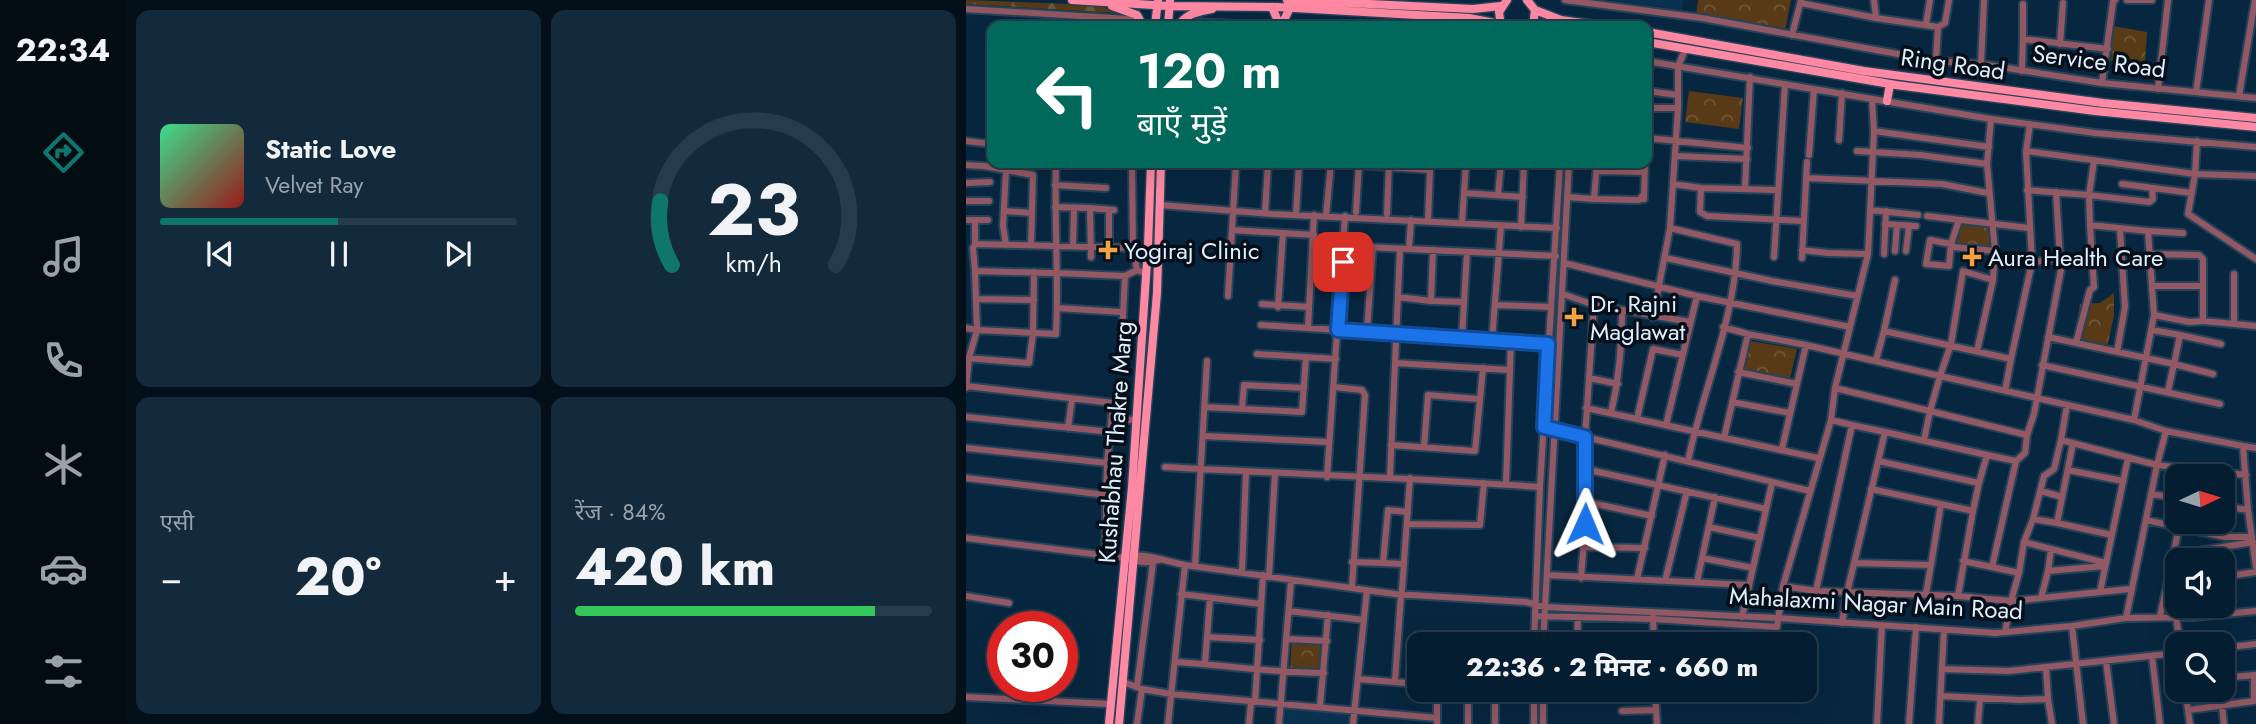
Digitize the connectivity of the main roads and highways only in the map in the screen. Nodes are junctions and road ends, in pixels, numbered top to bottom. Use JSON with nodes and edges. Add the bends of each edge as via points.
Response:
{"nodes":[{"id":1,"x":1072,"y":0,"type":"edge"},
{"id":2,"x":1088,"y":1,"type":"edge"},
{"id":3,"x":1101,"y":2,"type":"junction"},
{"id":4,"x":1505,"y":2,"type":"edge"},
{"id":5,"x":1158,"y":3,"type":"edge"},
{"id":6,"x":1170,"y":3,"type":"edge"},
{"id":7,"x":1532,"y":3,"type":"edge"},
{"id":8,"x":1289,"y":4,"type":"edge"},
{"id":9,"x":1226,"y":6,"type":"junction"},
{"id":10,"x":1272,"y":7,"type":"junction"},
{"id":11,"x":1140,"y":21,"type":"edge"},
{"id":12,"x":1156,"y":21,"type":"edge"},
{"id":13,"x":1168,"y":21,"type":"edge"},
{"id":14,"x":1182,"y":21,"type":"edge"},
{"id":15,"x":1279,"y":21,"type":"edge"},
{"id":16,"x":1283,"y":21,"type":"edge"},
{"id":17,"x":1482,"y":21,"type":"edge"},
{"id":18,"x":1500,"y":21,"type":"edge"},
{"id":19,"x":1534,"y":21,"type":"edge"},
{"id":20,"x":1569,"y":21,"type":"edge"},
{"id":21,"x":1652,"y":33,"type":"edge"},
{"id":22,"x":1652,"y":43,"type":"edge"},
{"id":23,"x":1890,"y":84,"type":"junction"},
{"id":24,"x":1887,"y":101,"type":"road end"},
{"id":25,"x":2256,"y":118,"type":"edge"},
{"id":26,"x":2256,"y":127,"type":"edge"},
{"id":27,"x":1152,"y":168,"type":"edge"},
{"id":28,"x":1161,"y":168,"type":"edge"},
{"id":29,"x":1109,"y":724,"type":"edge"},
{"id":30,"x":1119,"y":724,"type":"edge"}],
"edges":[{"from":1,"to":2,"type":"main road"},
{"from":2,"to":3,"type":"main road"},
{"from":3,"to":5,"type":"main road"},
{"from":3,"to":11,"type":"main road","via":[[1137,15]]},
{"from":4,"to":8,"type":"main road","via":[[1473,9]]},
{"from":4,"to":18,"type":"main road"},
{"from":5,"to":6,"type":"main road"},
{"from":5,"to":12,"type":"main road"},
{"from":6,"to":9,"type":"main road"},
{"from":6,"to":13,"type":"main road"},
{"from":7,"to":19,"type":"main road"},
{"from":7,"to":20,"type":"main road"},
{"from":8,"to":10,"type":"main road"},
{"from":8,"to":16,"type":"main road"},
{"from":8,"to":17,"type":"main road"},
{"from":9,"to":10,"type":"main road"},
{"from":9,"to":14,"type":"main road","via":[[1192,13]]},
{"from":10,"to":15,"type":"main road"},
{"from":21,"to":25,"type":"main road","name":"Ring Road","via":[[1864,71]]},
{"from":22,"to":23,"type":"main road","name":"Ring Road"},
{"from":23,"to":24,"type":"main road"},
{"from":23,"to":26,"type":"main road","name":"Ring Road"},
{"from":27,"to":29,"type":"main road","name":"Kushabhau Thakre Marg","via":[[1136,420]]},
{"from":28,"to":30,"type":"main road","name":"Kushabhau Thakre Marg","via":[[1157,293]]}]}
